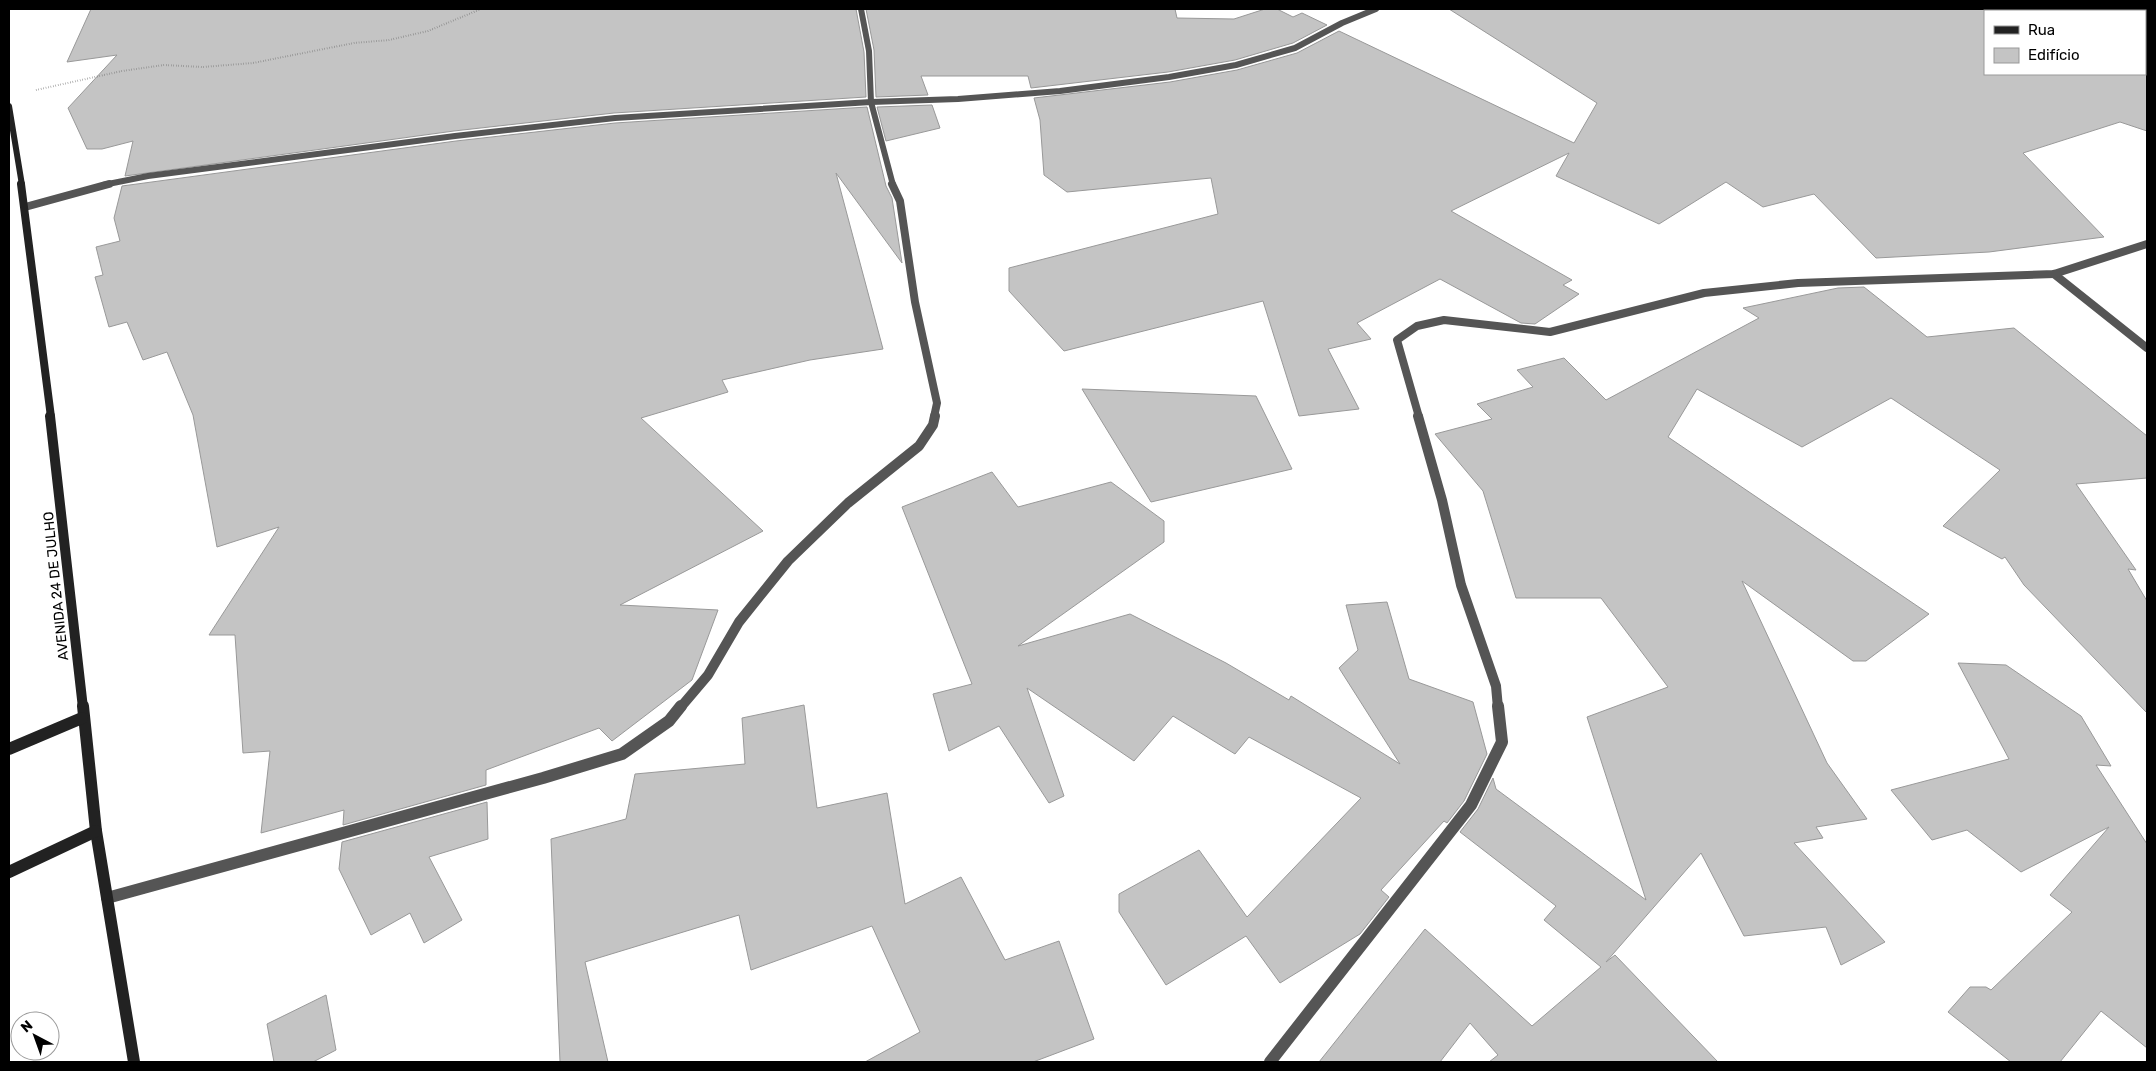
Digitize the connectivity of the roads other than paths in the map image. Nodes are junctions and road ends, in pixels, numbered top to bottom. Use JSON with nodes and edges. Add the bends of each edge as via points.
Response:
{"nodes":[{"id":1,"x":861,"y":9,"type":"edge"},
{"id":2,"x":1376,"y":9,"type":"edge"},
{"id":3,"x":871,"y":102,"type":"junction"},
{"id":4,"x":9,"y":106,"type":"edge"},
{"id":5,"x":24,"y":208,"type":"junction"},
{"id":6,"x":2147,"y":244,"type":"edge"},
{"id":7,"x":2054,"y":274,"type":"junction"},
{"id":8,"x":2147,"y":348,"type":"edge"},
{"id":9,"x":82,"y":718,"type":"junction"},
{"id":10,"x":9,"y":749,"type":"edge"},
{"id":11,"x":96,"y":831,"type":"junction"},
{"id":12,"x":9,"y":872,"type":"edge"},
{"id":13,"x":107,"y":898,"type":"junction"},
{"id":14,"x":134,"y":1062,"type":"edge"},
{"id":15,"x":1270,"y":1062,"type":"edge"}],
"edges":[{"from":1,"to":3,"type":"street","via":[[869,51]]},
{"from":2,"to":3,"type":"street","via":[[1295,48],[1236,65],[1060,91]]},
{"from":3,"to":5,"type":"street","via":[[616,118],[266,159],[148,176]]},
{"from":3,"to":13,"type":"street","via":[[890,180],[900,201],[915,302],[936,403],[934,425],[919,446],[848,503],[788,561],[738,622],[708,675],[669,721],[622,754]]},
{"from":4,"to":5,"type":"street","name":"AVENIDA 24 DE JULHO"},
{"from":5,"to":9,"type":"street","name":"AVENIDA 24 DE JULHO","via":[[61,502]]},
{"from":6,"to":7,"type":"street"},
{"from":7,"to":8,"type":"street"},
{"from":7,"to":15,"type":"street","via":[[1798,283],[1704,293],[1550,332],[1444,320],[1417,326],[1397,340],[1442,500],[1461,585],[1496,686],[1502,742],[1471,805]]},
{"from":9,"to":10,"type":"street"},
{"from":9,"to":11,"type":"street","name":"AVENIDA 24 DE JULHO"},
{"from":11,"to":12,"type":"street"},
{"from":11,"to":13,"type":"street","name":"AVENIDA 24 DE JULHO"},
{"from":13,"to":14,"type":"street","name":"AVENIDA 24 DE JULHO"}]}
